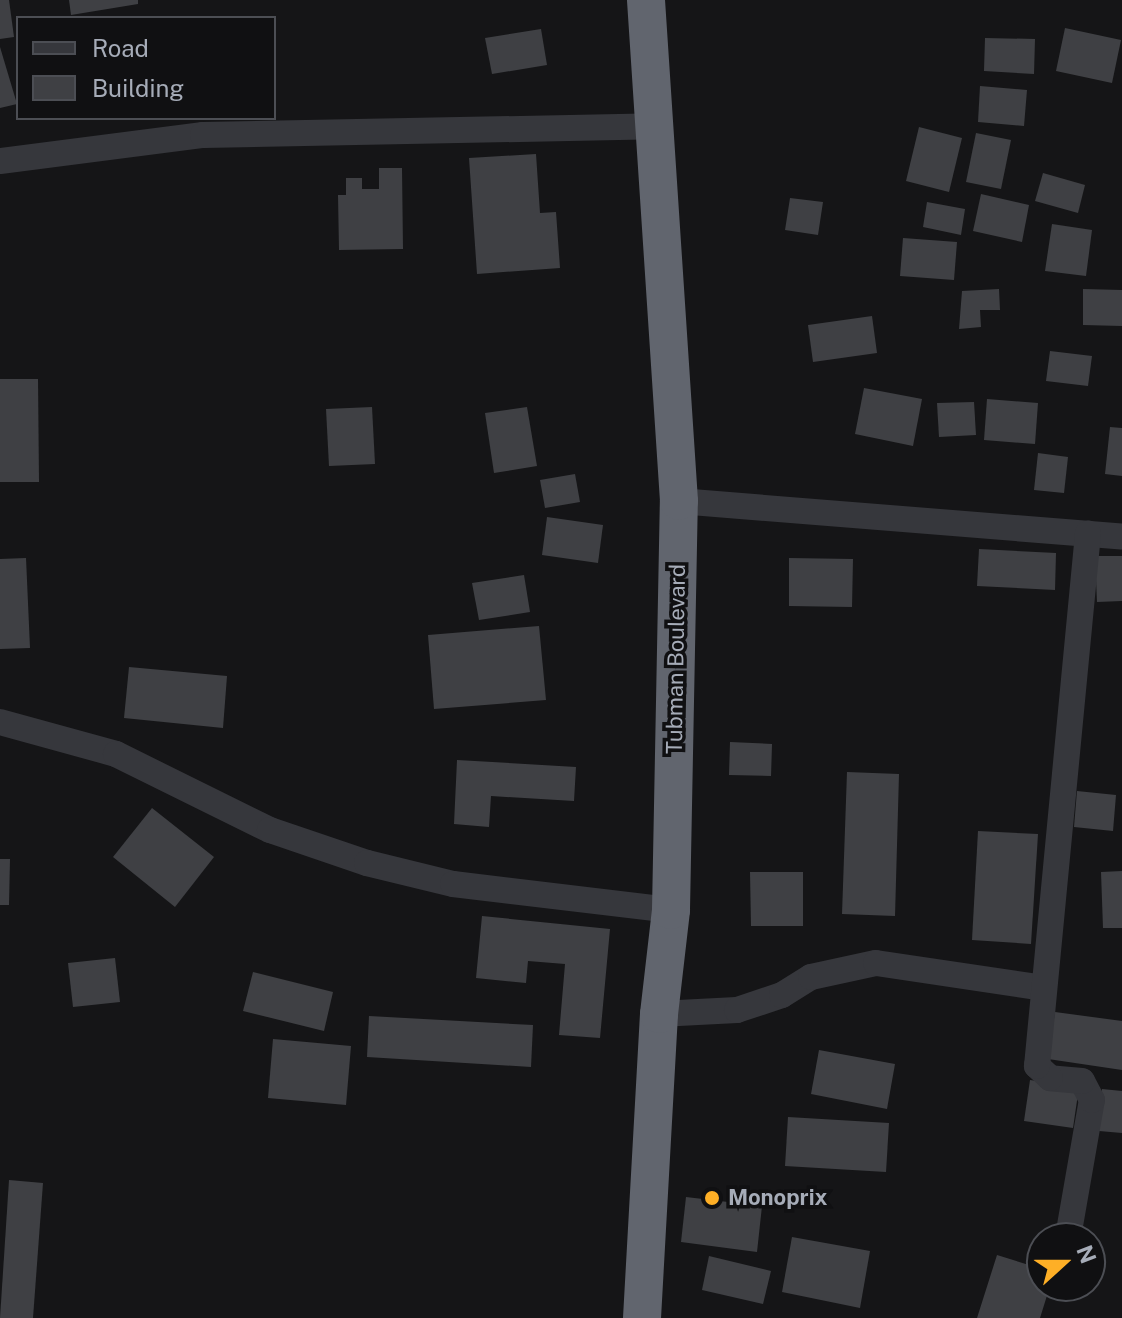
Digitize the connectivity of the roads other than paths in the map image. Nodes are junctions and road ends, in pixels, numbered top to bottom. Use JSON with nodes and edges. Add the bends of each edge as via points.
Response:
{"nodes":[{"id":1,"x":646,"y":0,"type":"edge"},
{"id":2,"x":656,"y":126,"type":"junction"},
{"id":3,"x":0,"y":161,"type":"edge"},
{"id":4,"x":679,"y":501,"type":"junction"},
{"id":5,"x":1088,"y":533,"type":"junction"},
{"id":6,"x":1122,"y":537,"type":"edge"},
{"id":7,"x":0,"y":722,"type":"edge"},
{"id":8,"x":671,"y":910,"type":"junction"},
{"id":9,"x":1043,"y":988,"type":"junction"},
{"id":10,"x":659,"y":1014,"type":"junction"},
{"id":11,"x":1071,"y":1222,"type":"edge"},
{"id":12,"x":642,"y":1318,"type":"edge"}],
"edges":[{"from":1,"to":2,"type":"highway","name":"Tubman Boulevard"},
{"from":2,"to":3,"type":"street","via":[[203,135]]},
{"from":2,"to":4,"type":"highway","name":"Tubman Boulevard"},
{"from":4,"to":5,"type":"street"},
{"from":4,"to":8,"type":"highway","name":"Tubman Boulevard"},
{"from":5,"to":6,"type":"street"},
{"from":5,"to":9,"type":"street"},
{"from":7,"to":8,"type":"street","via":[[116,754],[270,830],[367,863],[453,884]]},
{"from":8,"to":10,"type":"highway","name":"Tubman Boulevard"},
{"from":9,"to":10,"type":"street","via":[[876,963],[811,977],[782,995],[737,1010]]},
{"from":9,"to":11,"type":"street","via":[[1037,1066],[1050,1078],[1082,1081],[1092,1100]]},
{"from":10,"to":12,"type":"highway","name":"Tubman Boulevard"}]}
